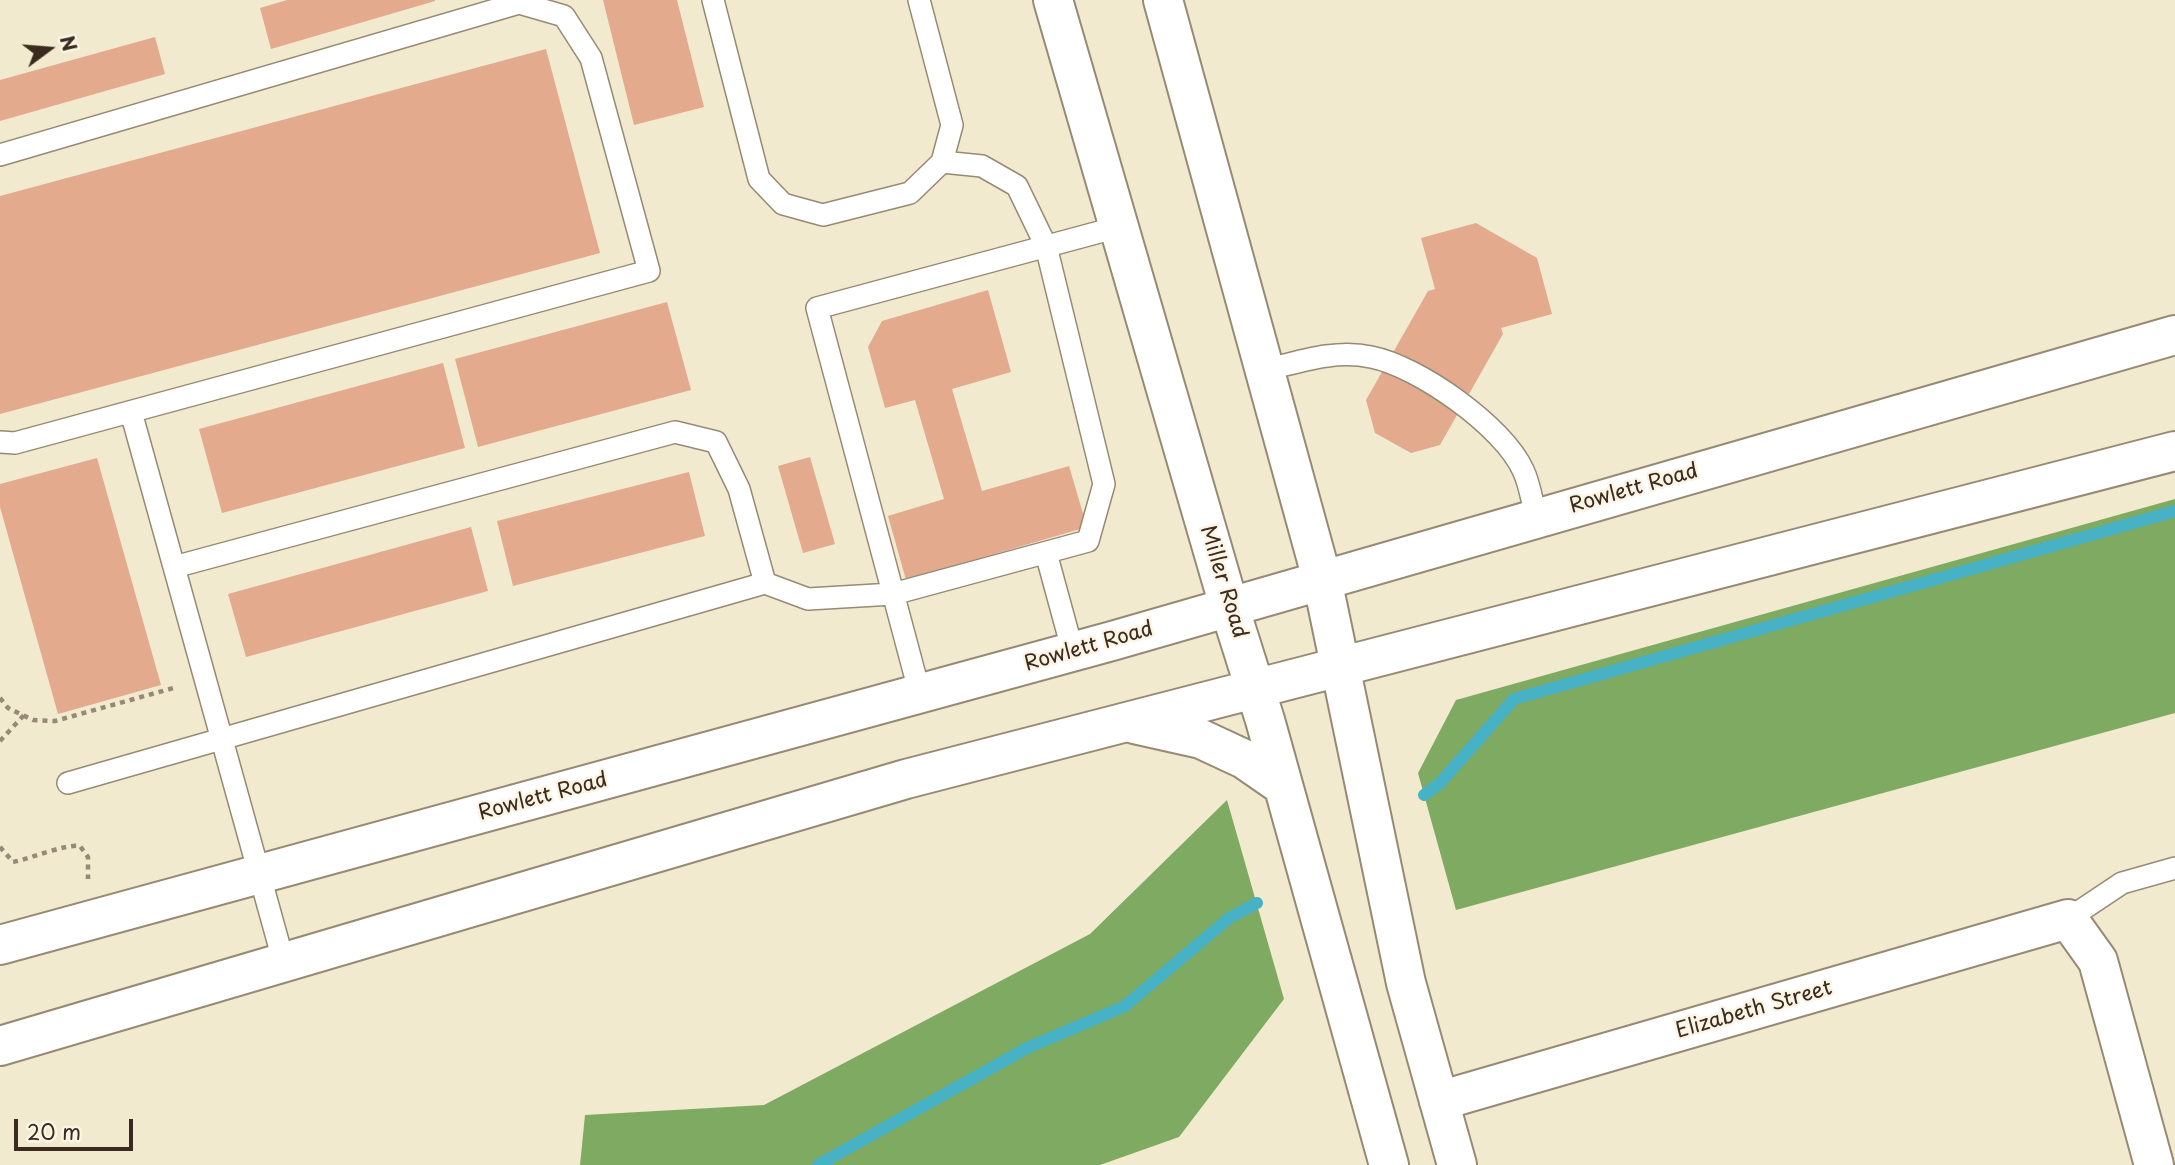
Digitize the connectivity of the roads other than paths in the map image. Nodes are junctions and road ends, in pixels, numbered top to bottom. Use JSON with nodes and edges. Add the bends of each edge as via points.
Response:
{"nodes":[{"id":1,"x":713,"y":0,"type":"edge"},
{"id":2,"x":919,"y":0,"type":"edge"},
{"id":3,"x":1053,"y":0,"type":"edge"},
{"id":4,"x":1163,"y":0,"type":"edge"},
{"id":5,"x":0,"y":155,"type":"edge"},
{"id":6,"x":942,"y":162,"type":"junction"},
{"id":7,"x":1118,"y":227,"type":"junction"},
{"id":8,"x":1046,"y":247,"type":"junction"},
{"id":9,"x":2175,"y":335,"type":"edge"},
{"id":10,"x":1265,"y":370,"type":"junction"},
{"id":11,"x":131,"y":412,"type":"junction"},
{"id":12,"x":0,"y":442,"type":"edge"},
{"id":13,"x":2175,"y":451,"type":"edge"},
{"id":14,"x":1536,"y":517,"type":"junction"},
{"id":15,"x":1046,"y":553,"type":"junction"},
{"id":16,"x":174,"y":567,"type":"junction"},
{"id":17,"x":1322,"y":579,"type":"junction"},
{"id":18,"x":765,"y":583,"type":"junction"},
{"id":19,"x":893,"y":594,"type":"junction"},
{"id":20,"x":1229,"y":606,"type":"junction"},
{"id":21,"x":1073,"y":652,"type":"junction"},
{"id":22,"x":1340,"y":669,"type":"junction"},
{"id":23,"x":1256,"y":690,"type":"junction"},
{"id":24,"x":920,"y":694,"type":"junction"},
{"id":25,"x":1125,"y":722,"type":"junction"},
{"id":26,"x":221,"y":739,"type":"junction"},
{"id":27,"x":68,"y":783,"type":"dead end"},
{"id":28,"x":1283,"y":786,"type":"junction"},
{"id":29,"x":2175,"y":868,"type":"edge"},
{"id":30,"x":258,"y":874,"type":"junction"},
{"id":31,"x":2068,"y":919,"type":"junction"},
{"id":32,"x":0,"y":945,"type":"edge"},
{"id":33,"x":284,"y":963,"type":"junction"},
{"id":34,"x":0,"y":1046,"type":"edge"},
{"id":35,"x":1439,"y":1101,"type":"junction"},
{"id":36,"x":1389,"y":1165,"type":"edge"},
{"id":37,"x":1457,"y":1165,"type":"edge"},
{"id":38,"x":2154,"y":1165,"type":"edge"}],
"edges":[{"from":1,"to":6,"type":"lane","via":[[759,179],[783,204],[823,215],[910,193]]},
{"from":2,"to":6,"type":"lane","via":[[952,125]]},
{"from":3,"to":7,"type":"main road","name":"Miller Road"},
{"from":4,"to":10,"type":"main road"},
{"from":5,"to":11,"type":"lane","via":[[519,4],[564,16],[591,58],[649,271]]},
{"from":6,"to":8,"type":"lane","via":[[982,166],[1017,186]]},
{"from":7,"to":8,"type":"lane"},
{"from":7,"to":20,"type":"main road","name":"Miller Road"},
{"from":8,"to":15,"type":"lane","via":[[1104,484],[1088,541]]},
{"from":8,"to":19,"type":"lane","via":[[817,308]]},
{"from":9,"to":14,"type":"main road","name":"Rowlett Road"},
{"from":10,"to":14,"type":"lane","via":[[1321,356],[1372,357],[1435,384],[1509,447],[1524,471]]},
{"from":10,"to":17,"type":"main road"},
{"from":11,"to":12,"type":"lane","via":[[15,443]]},
{"from":11,"to":16,"type":"lane"},
{"from":13,"to":22,"type":"main road"},
{"from":14,"to":17,"type":"main road","name":"Rowlett Road"},
{"from":15,"to":19,"type":"lane"},
{"from":15,"to":21,"type":"lane"},
{"from":16,"to":18,"type":"lane","via":[[675,432],[716,442],[739,489]]},
{"from":16,"to":26,"type":"lane"},
{"from":17,"to":20,"type":"main road","name":"Rowlett Road"},
{"from":17,"to":22,"type":"main road"},
{"from":18,"to":19,"type":"lane","via":[[808,599]]},
{"from":18,"to":26,"type":"lane"},
{"from":19,"to":24,"type":"lane"},
{"from":20,"to":21,"type":"main road","name":"Rowlett Road"},
{"from":20,"to":23,"type":"main road","name":"Miller Road"},
{"from":21,"to":24,"type":"main road","name":"Rowlett Road"},
{"from":22,"to":23,"type":"main road"},
{"from":22,"to":35,"type":"main road","via":[[1406,983]]},
{"from":23,"to":25,"type":"main road"},
{"from":23,"to":28,"type":"main road","name":"Miller Road"},
{"from":24,"to":30,"type":"main road","name":"Rowlett Road"},
{"from":25,"to":28,"type":"main road","via":[[1201,739],[1244,759]]},
{"from":25,"to":33,"type":"main road","via":[[906,779]]},
{"from":26,"to":27,"type":"lane"},
{"from":26,"to":30,"type":"lane"},
{"from":28,"to":36,"type":"main road","name":"Miller Road"},
{"from":29,"to":31,"type":"lane","via":[[2122,883]]},
{"from":30,"to":32,"type":"main road","name":"Rowlett Road"},
{"from":30,"to":33,"type":"lane"},
{"from":31,"to":35,"type":"main road","name":"Elizabeth Street"},
{"from":31,"to":38,"type":"main road","via":[[2098,961]]},
{"from":33,"to":34,"type":"main road"},
{"from":35,"to":37,"type":"main road"}]}
